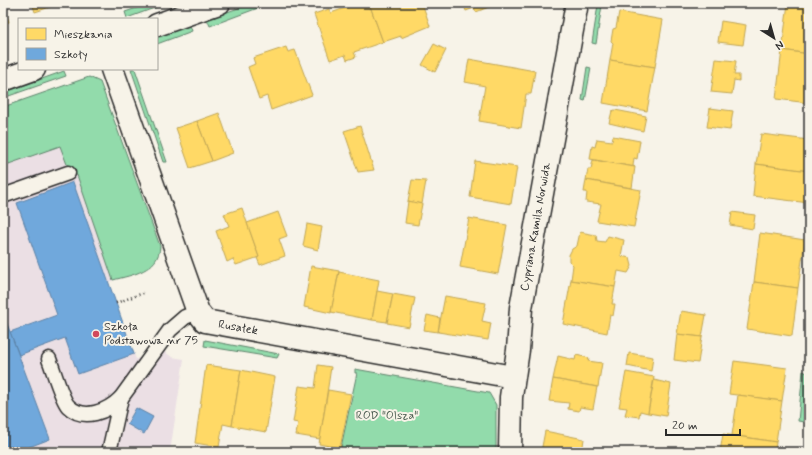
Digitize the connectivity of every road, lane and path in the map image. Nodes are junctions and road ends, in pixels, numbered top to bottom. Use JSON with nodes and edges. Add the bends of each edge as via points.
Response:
{"nodes":[{"id":1,"x":219,"y":3,"type":"edge"},
{"id":2,"x":577,"y":3,"type":"edge"},
{"id":3,"x":158,"y":25,"type":"edge"},
{"id":4,"x":31,"y":70,"type":"edge"},
{"id":5,"x":112,"y":70,"type":"edge"},
{"id":6,"x":3,"y":80,"type":"edge"},
{"id":7,"x":68,"y":173,"type":"dead end"},
{"id":8,"x":3,"y":196,"type":"edge"},
{"id":9,"x":146,"y":292,"type":"dead end"},
{"id":10,"x":116,"y":303,"type":"dead end"},
{"id":11,"x":198,"y":312,"type":"junction"},
{"id":12,"x":49,"y":359,"type":"dead end"},
{"id":13,"x":513,"y":377,"type":"junction"},
{"id":14,"x":121,"y":398,"type":"junction"},
{"id":15,"x":109,"y":452,"type":"edge"},
{"id":16,"x":510,"y":452,"type":"edge"}],
"edges":[{"from":1,"to":3,"type":"street"},
{"from":2,"to":13,"type":"street","name":"Cypriana Kamila Norwida","via":[[522,301]]},
{"from":4,"to":6,"type":"street"},
{"from":5,"to":11,"type":"street"},
{"from":7,"to":8,"type":"lane"},
{"from":9,"to":10,"type":"path"},
{"from":11,"to":13,"type":"street","name":"Rusałek","via":[[205,321],[211,323]]},
{"from":11,"to":14,"type":"lane","via":[[185,317],[170,330]]},
{"from":12,"to":14,"type":"lane","via":[[67,405],[80,413],[95,413],[111,408]]},
{"from":13,"to":16,"type":"street","name":"Cypriana Kamila Norwida"},
{"from":14,"to":15,"type":"lane"}]}
